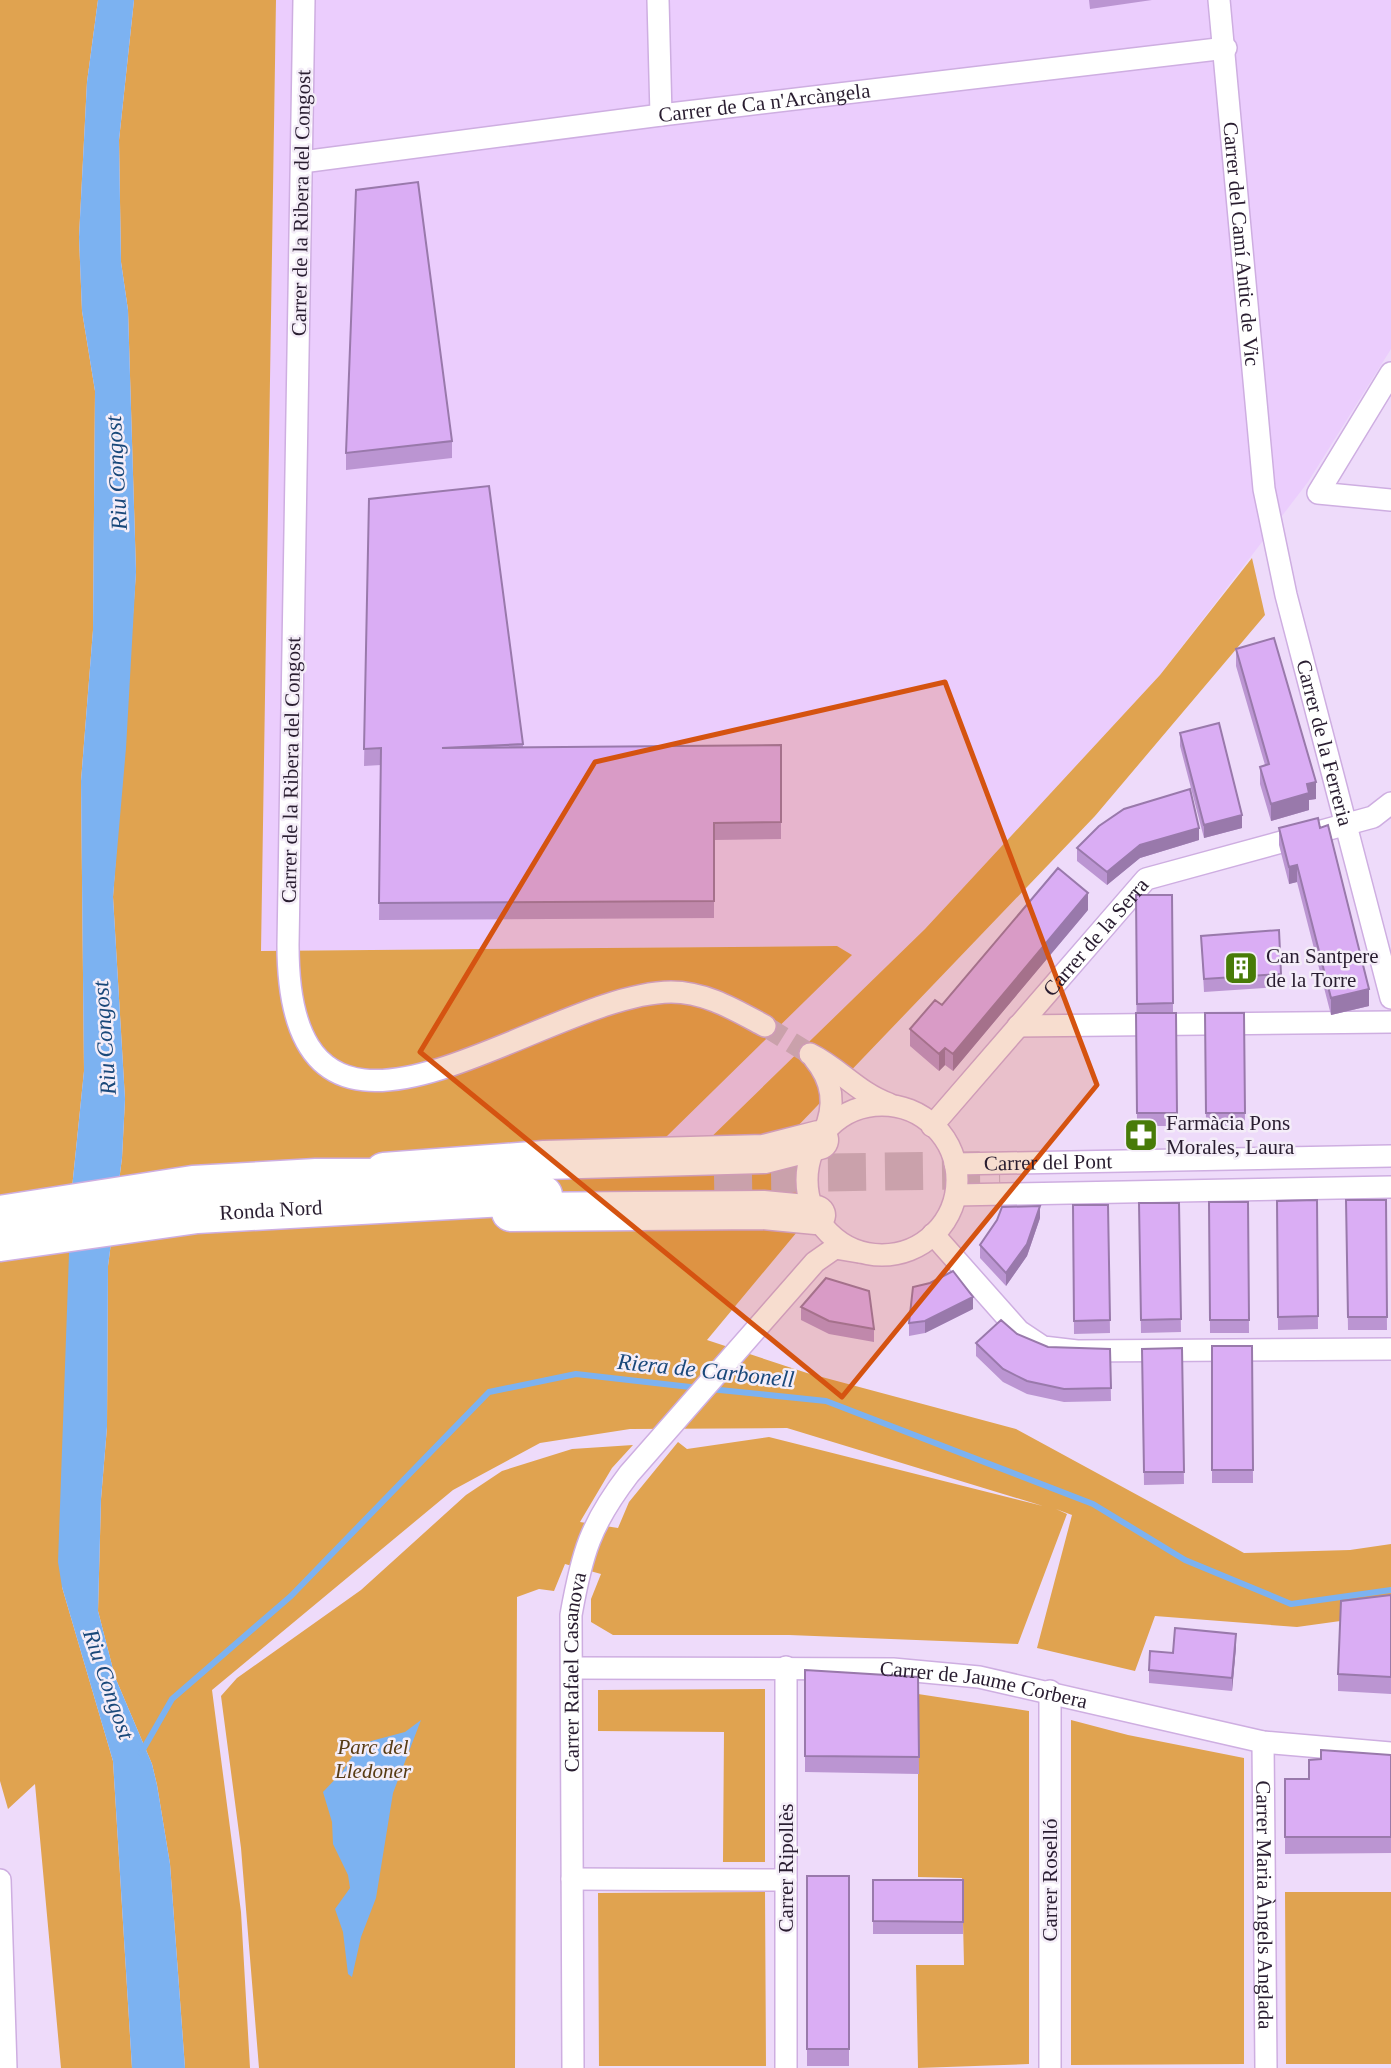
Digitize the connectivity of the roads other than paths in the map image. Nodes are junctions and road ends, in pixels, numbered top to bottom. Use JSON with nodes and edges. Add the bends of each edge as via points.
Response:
{"nodes":[{"id":1,"x":304,"y":0,"type":"edge"},
{"id":2,"x":658,"y":0,"type":"edge"},
{"id":3,"x":1219,"y":0,"type":"edge"},
{"id":4,"x":1226,"y":48,"type":"junction"},
{"id":5,"x":661,"y":115,"type":"junction"},
{"id":6,"x":302,"y":162,"type":"junction"},
{"id":7,"x":1391,"y":373,"type":"edge"},
{"id":8,"x":1385,"y":393,"type":"edge"},
{"id":9,"x":1264,"y":489,"type":"joint"},
{"id":10,"x":1391,"y":500,"type":"edge"},
{"id":11,"x":1391,"y":803,"type":"edge"},
{"id":12,"x":1345,"y":824,"type":"junction"},
{"id":13,"x":1391,"y":998,"type":"edge"},
{"id":14,"x":1391,"y":1022,"type":"edge"},
{"id":15,"x":765,"y":1026,"type":"tunnel mouth"},
{"id":16,"x":1018,"y":1026,"type":"junction"},
{"id":17,"x":897,"y":1107,"type":"junction"},
{"id":18,"x":932,"y":1125,"type":"junction"},
{"id":19,"x":822,"y":1136,"type":"junction"},
{"id":20,"x":1391,"y":1156,"type":"edge"},
{"id":21,"x":955,"y":1164,"type":"junction"},
{"id":22,"x":542,"y":1186,"type":"dead end"},
{"id":23,"x":1391,"y":1187,"type":"edge"},
{"id":24,"x":314,"y":1193,"type":"junction"},
{"id":25,"x":956,"y":1195,"type":"junction"},
{"id":26,"x":0,"y":1215,"type":"edge"},
{"id":27,"x":817,"y":1218,"type":"junction"},
{"id":28,"x":933,"y":1234,"type":"junction"},
{"id":29,"x":0,"y":1242,"type":"edge"},
{"id":30,"x":859,"y":1252,"type":"junction"},
{"id":31,"x":815,"y":1262,"type":"junction"},
{"id":32,"x":1391,"y":1349,"type":"edge"},
{"id":33,"x":786,"y":1667,"type":"junction"},
{"id":34,"x":572,"y":1668,"type":"junction"},
{"id":35,"x":1050,"y":1691,"type":"junction"},
{"id":36,"x":1263,"y":1742,"type":"junction"},
{"id":37,"x":1391,"y":1753,"type":"edge"},
{"id":38,"x":572,"y":1879,"type":"junction"},
{"id":39,"x":0,"y":1880,"type":"edge"},
{"id":40,"x":786,"y":1880,"type":"junction"},
{"id":41,"x":6,"y":2068,"type":"edge"},
{"id":42,"x":573,"y":2068,"type":"edge"},
{"id":43,"x":786,"y":2068,"type":"edge"},
{"id":44,"x":1050,"y":2068,"type":"edge"},
{"id":45,"x":1266,"y":2068,"type":"edge"}],
"edges":[{"from":1,"to":6,"type":"street","name":"Carrer de la Ribera del Congost"},
{"from":2,"to":5,"type":"street"},
{"from":3,"to":4,"type":"street","name":"Carrer del Camí Antic de Vic"},
{"from":4,"to":5,"type":"street","name":"Carrer de Ca n'Arcàngela"},
{"from":4,"to":9,"type":"street","name":"Carrer del Camí Antic de Vic"},
{"from":5,"to":6,"type":"street","name":"Carrer de Ca n'Arcàngela"},
{"from":6,"to":15,"type":"street","name":"Carrer de la Ribera del Congost","via":[[288,945],[288,981],[298,1028],[331,1068],[367,1081],[387,1082],[433,1072],[609,1003],[648,994],[671,992],[709,999]]},
{"from":7,"to":8,"type":"street"},
{"from":8,"to":10,"type":"street","via":[[1318,493]]},
{"from":9,"to":12,"type":"street","name":"Carrer de la Ferreria"},
{"from":11,"to":12,"type":"street","name":"Carrer de la Serra","via":[[1373,817]]},
{"from":12,"to":13,"type":"street","name":"Carrer de la Ferreria"},
{"from":12,"to":16,"type":"street","name":"Carrer de la Serra","via":[[1146,879]]},
{"from":14,"to":16,"type":"street"},
{"from":16,"to":18,"type":"street","name":"Carrer de la Serra"},
{"from":17,"to":18,"type":"street"},
{"from":17,"to":19,"type":"street","via":[[855,1110]]},
{"from":17,"to":19,"type":"street","via":[[864,1092],[810,1054],[832,1095]]},
{"from":18,"to":21,"type":"street","via":[[948,1145]]},
{"from":19,"to":24,"type":"highway","via":[[764,1154],[544,1160]]},
{"from":19,"to":27,"type":"street","via":[[807,1173],[807,1192]]},
{"from":20,"to":21,"type":"street","name":"Carrer del Pont"},
{"from":21,"to":25,"type":"street"},
{"from":22,"to":24,"type":"highway","name":"Ronda Nord"},
{"from":23,"to":25,"type":"street","name":"Carrer del Pont"},
{"from":24,"to":26,"type":"highway","name":"Ronda Nord","via":[[193,1185]]},
{"from":24,"to":27,"type":"highway","via":[[528,1212],[763,1210]]},
{"from":24,"to":29,"type":"highway","name":"Ronda Nord"},
{"from":25,"to":28,"type":"street"},
{"from":27,"to":30,"type":"street","via":[[839,1242]]},
{"from":27,"to":31,"type":"street","via":[[823,1249]]},
{"from":28,"to":30,"type":"street","via":[[904,1252]]},
{"from":28,"to":32,"type":"street","via":[[1019,1331],[1043,1347],[1077,1351]]},
{"from":30,"to":31,"type":"street","via":[[835,1248]]},
{"from":31,"to":34,"type":"street","name":"Carrer Rafael Casanova","via":[[682,1411],[610,1500],[583,1551],[571,1615]]},
{"from":33,"to":34,"type":"street","name":"Carrer de Jaume Corbera"},
{"from":33,"to":35,"type":"street","name":"Carrer de Jaume Corbera","via":[[892,1669],[979,1677]]},
{"from":33,"to":40,"type":"street","name":"Carrer Ripollès"},
{"from":34,"to":38,"type":"street","name":"Carrer Rafael Casanova"},
{"from":35,"to":36,"type":"street","name":"Carrer de Jaume Corbera"},
{"from":35,"to":44,"type":"street","name":"Carrer Roselló"},
{"from":36,"to":37,"type":"street","name":"Carrer de Jaume Corbera"},
{"from":36,"to":45,"type":"street","name":"Carrer Maria Àngels Anglada"},
{"from":38,"to":40,"type":"street"},
{"from":38,"to":42,"type":"street","name":"Carrer Rafael Casanova"},
{"from":39,"to":41,"type":"street"},
{"from":40,"to":43,"type":"street","name":"Carrer Ripollès"}]}
